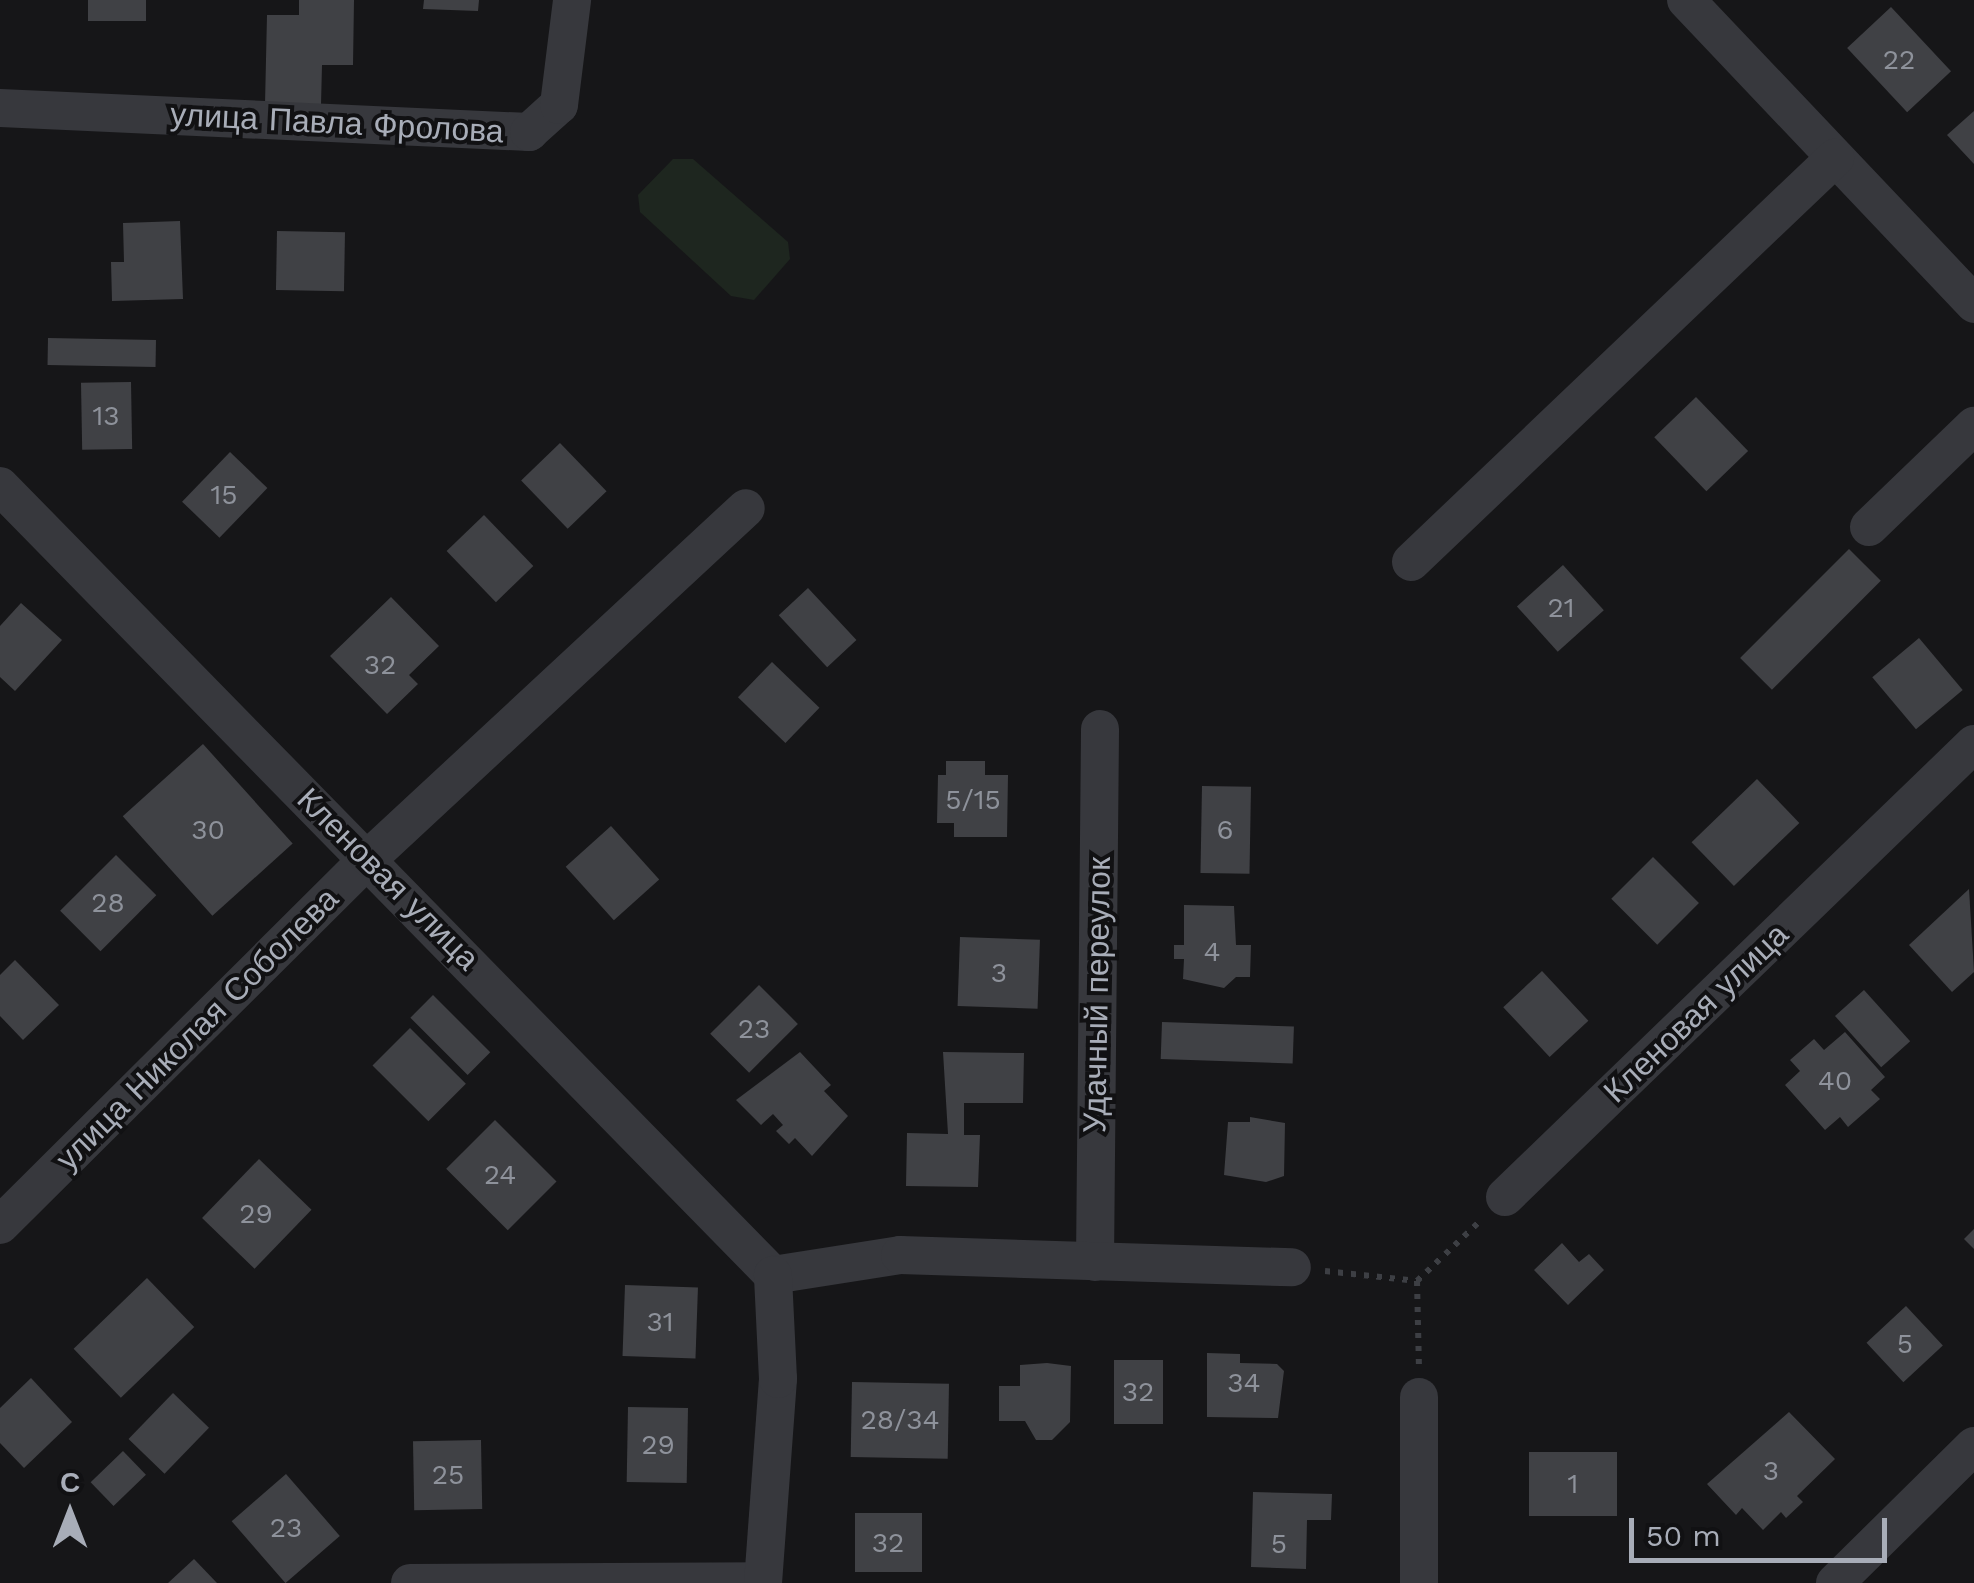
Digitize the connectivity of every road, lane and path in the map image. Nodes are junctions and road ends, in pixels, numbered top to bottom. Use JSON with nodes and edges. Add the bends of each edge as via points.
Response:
{"nodes":[{"id":1,"x":572,"y":0,"type":"edge"},
{"id":2,"x":1686,"y":0,"type":"edge"},
{"id":3,"x":0,"y":108,"type":"edge"},
{"id":4,"x":1836,"y":158,"type":"junction"},
{"id":5,"x":1974,"y":304,"type":"edge"},
{"id":6,"x":1974,"y":426,"type":"edge"},
{"id":7,"x":0,"y":486,"type":"edge"},
{"id":8,"x":746,"y":508,"type":"dead end"},
{"id":9,"x":1868,"y":528,"type":"dead end"},
{"id":10,"x":1411,"y":562,"type":"dead end"},
{"id":11,"x":1100,"y":728,"type":"dead end"},
{"id":12,"x":1974,"y":744,"type":"edge"},
{"id":13,"x":368,"y":858,"type":"junction"},
{"id":14,"x":1505,"y":1196,"type":"joint"},
{"id":15,"x":0,"y":1225,"type":"edge"},
{"id":16,"x":1095,"y":1262,"type":"junction"},
{"id":17,"x":1292,"y":1267,"type":"joint"},
{"id":18,"x":773,"y":1275,"type":"junction"},
{"id":19,"x":1418,"y":1281,"type":"junction"},
{"id":20,"x":1420,"y":1397,"type":"joint"},
{"id":21,"x":1974,"y":1446,"type":"edge"},
{"id":22,"x":762,"y":1582,"type":"edge"},
{"id":23,"x":410,"y":1583,"type":"edge"},
{"id":24,"x":1418,"y":1583,"type":"edge"},
{"id":25,"x":1835,"y":1583,"type":"edge"}],
"edges":[{"from":1,"to":3,"type":"street","name":"улица Павла Фролова","via":[[559,105],[529,132]]},
{"from":2,"to":4,"type":"street"},
{"from":4,"to":5,"type":"street"},
{"from":4,"to":10,"type":"street"},
{"from":6,"to":9,"type":"street"},
{"from":7,"to":13,"type":"street","name":"Кленовая улица"},
{"from":8,"to":13,"type":"street","name":"улица Николая Соболева"},
{"from":11,"to":16,"type":"street","name":"Удачный переулок"},
{"from":12,"to":14,"type":"street","name":"Кленовая улица"},
{"from":13,"to":15,"type":"street","name":"улица Николая Соболева"},
{"from":13,"to":18,"type":"street","name":"Кленовая улица"},
{"from":14,"to":19,"type":"path"},
{"from":16,"to":17,"type":"street"},
{"from":16,"to":18,"type":"street","via":[[900,1255]]},
{"from":17,"to":19,"type":"path"},
{"from":18,"to":22,"type":"street","via":[[778,1379]]},
{"from":19,"to":20,"type":"path"},
{"from":20,"to":24,"type":"street"},
{"from":21,"to":25,"type":"street"},
{"from":22,"to":23,"type":"street"}]}
